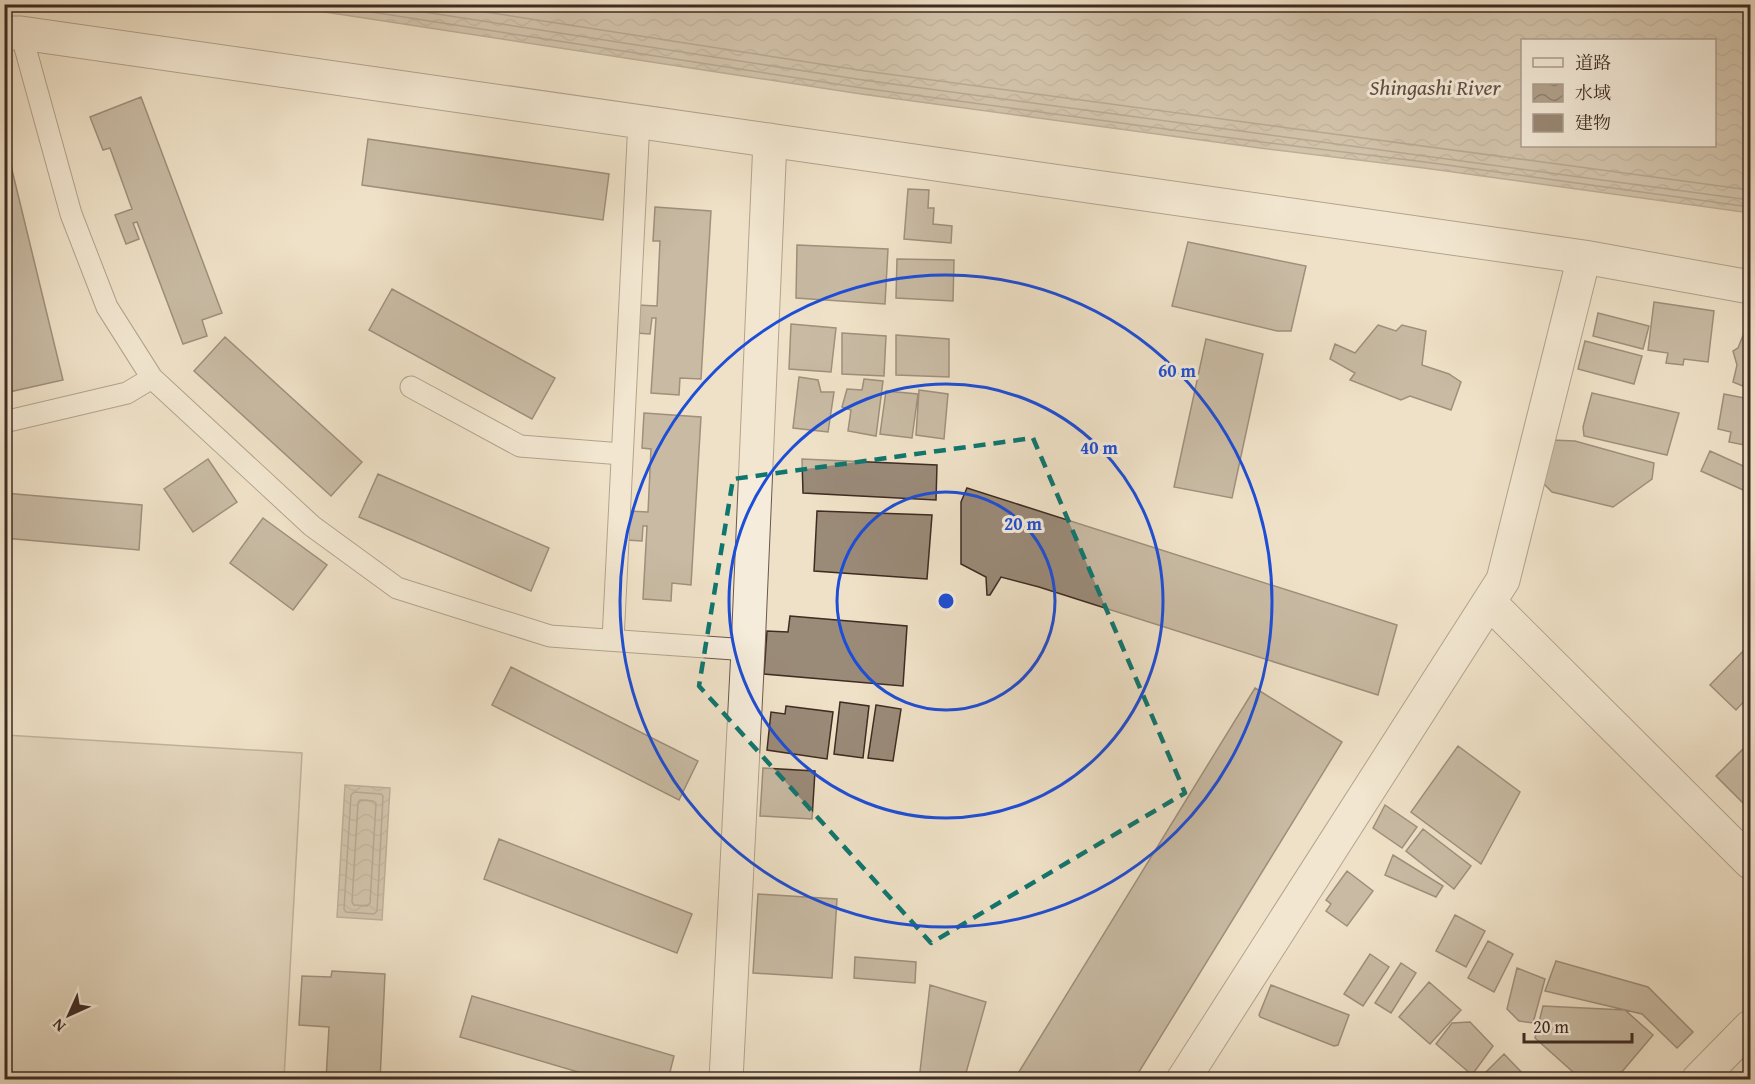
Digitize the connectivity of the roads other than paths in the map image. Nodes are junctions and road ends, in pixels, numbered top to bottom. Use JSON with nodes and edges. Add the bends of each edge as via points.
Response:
{"nodes":[{"id":1,"x":13,"y":33,"type":"edge"},
{"id":2,"x":639,"y":121,"type":"junction"},
{"id":3,"x":770,"y":140,"type":"junction"},
{"id":4,"x":1584,"y":257,"type":"junction"},
{"id":5,"x":1750,"y":287,"type":"edge"},
{"id":6,"x":152,"y":378,"type":"junction"},
{"id":7,"x":411,"y":387,"type":"dead end"},
{"id":8,"x":4,"y":422,"type":"edge"},
{"id":9,"x":622,"y":454,"type":"junction"},
{"id":10,"x":1489,"y":602,"type":"junction"},
{"id":11,"x":613,"y":640,"type":"junction"},
{"id":12,"x":748,"y":650,"type":"junction"},
{"id":13,"x":1750,"y":862,"type":"edge"},
{"id":14,"x":1750,"y":1027,"type":"edge"},
{"id":15,"x":726,"y":1080,"type":"edge"},
{"id":16,"x":1183,"y":1080,"type":"edge"},
{"id":17,"x":1698,"y":1080,"type":"edge"}],
"edges":[{"from":1,"to":2,"type":"street"},
{"from":1,"to":6,"type":"lane","via":[[71,214],[107,307]]},
{"from":2,"to":3,"type":"street"},
{"from":2,"to":9,"type":"lane"},
{"from":3,"to":4,"type":"street"},
{"from":3,"to":12,"type":"street"},
{"from":4,"to":5,"type":"street"},
{"from":4,"to":10,"type":"street","via":[[1503,580]]},
{"from":6,"to":8,"type":"lane","via":[[128,393]]},
{"from":6,"to":11,"type":"lane","via":[[312,526],[397,588],[550,636]]},
{"from":7,"to":9,"type":"lane","via":[[520,446]]},
{"from":9,"to":11,"type":"lane"},
{"from":10,"to":13,"type":"street"},
{"from":10,"to":16,"type":"street"},
{"from":11,"to":12,"type":"lane"},
{"from":12,"to":15,"type":"street"},
{"from":14,"to":17,"type":"street"}]}
